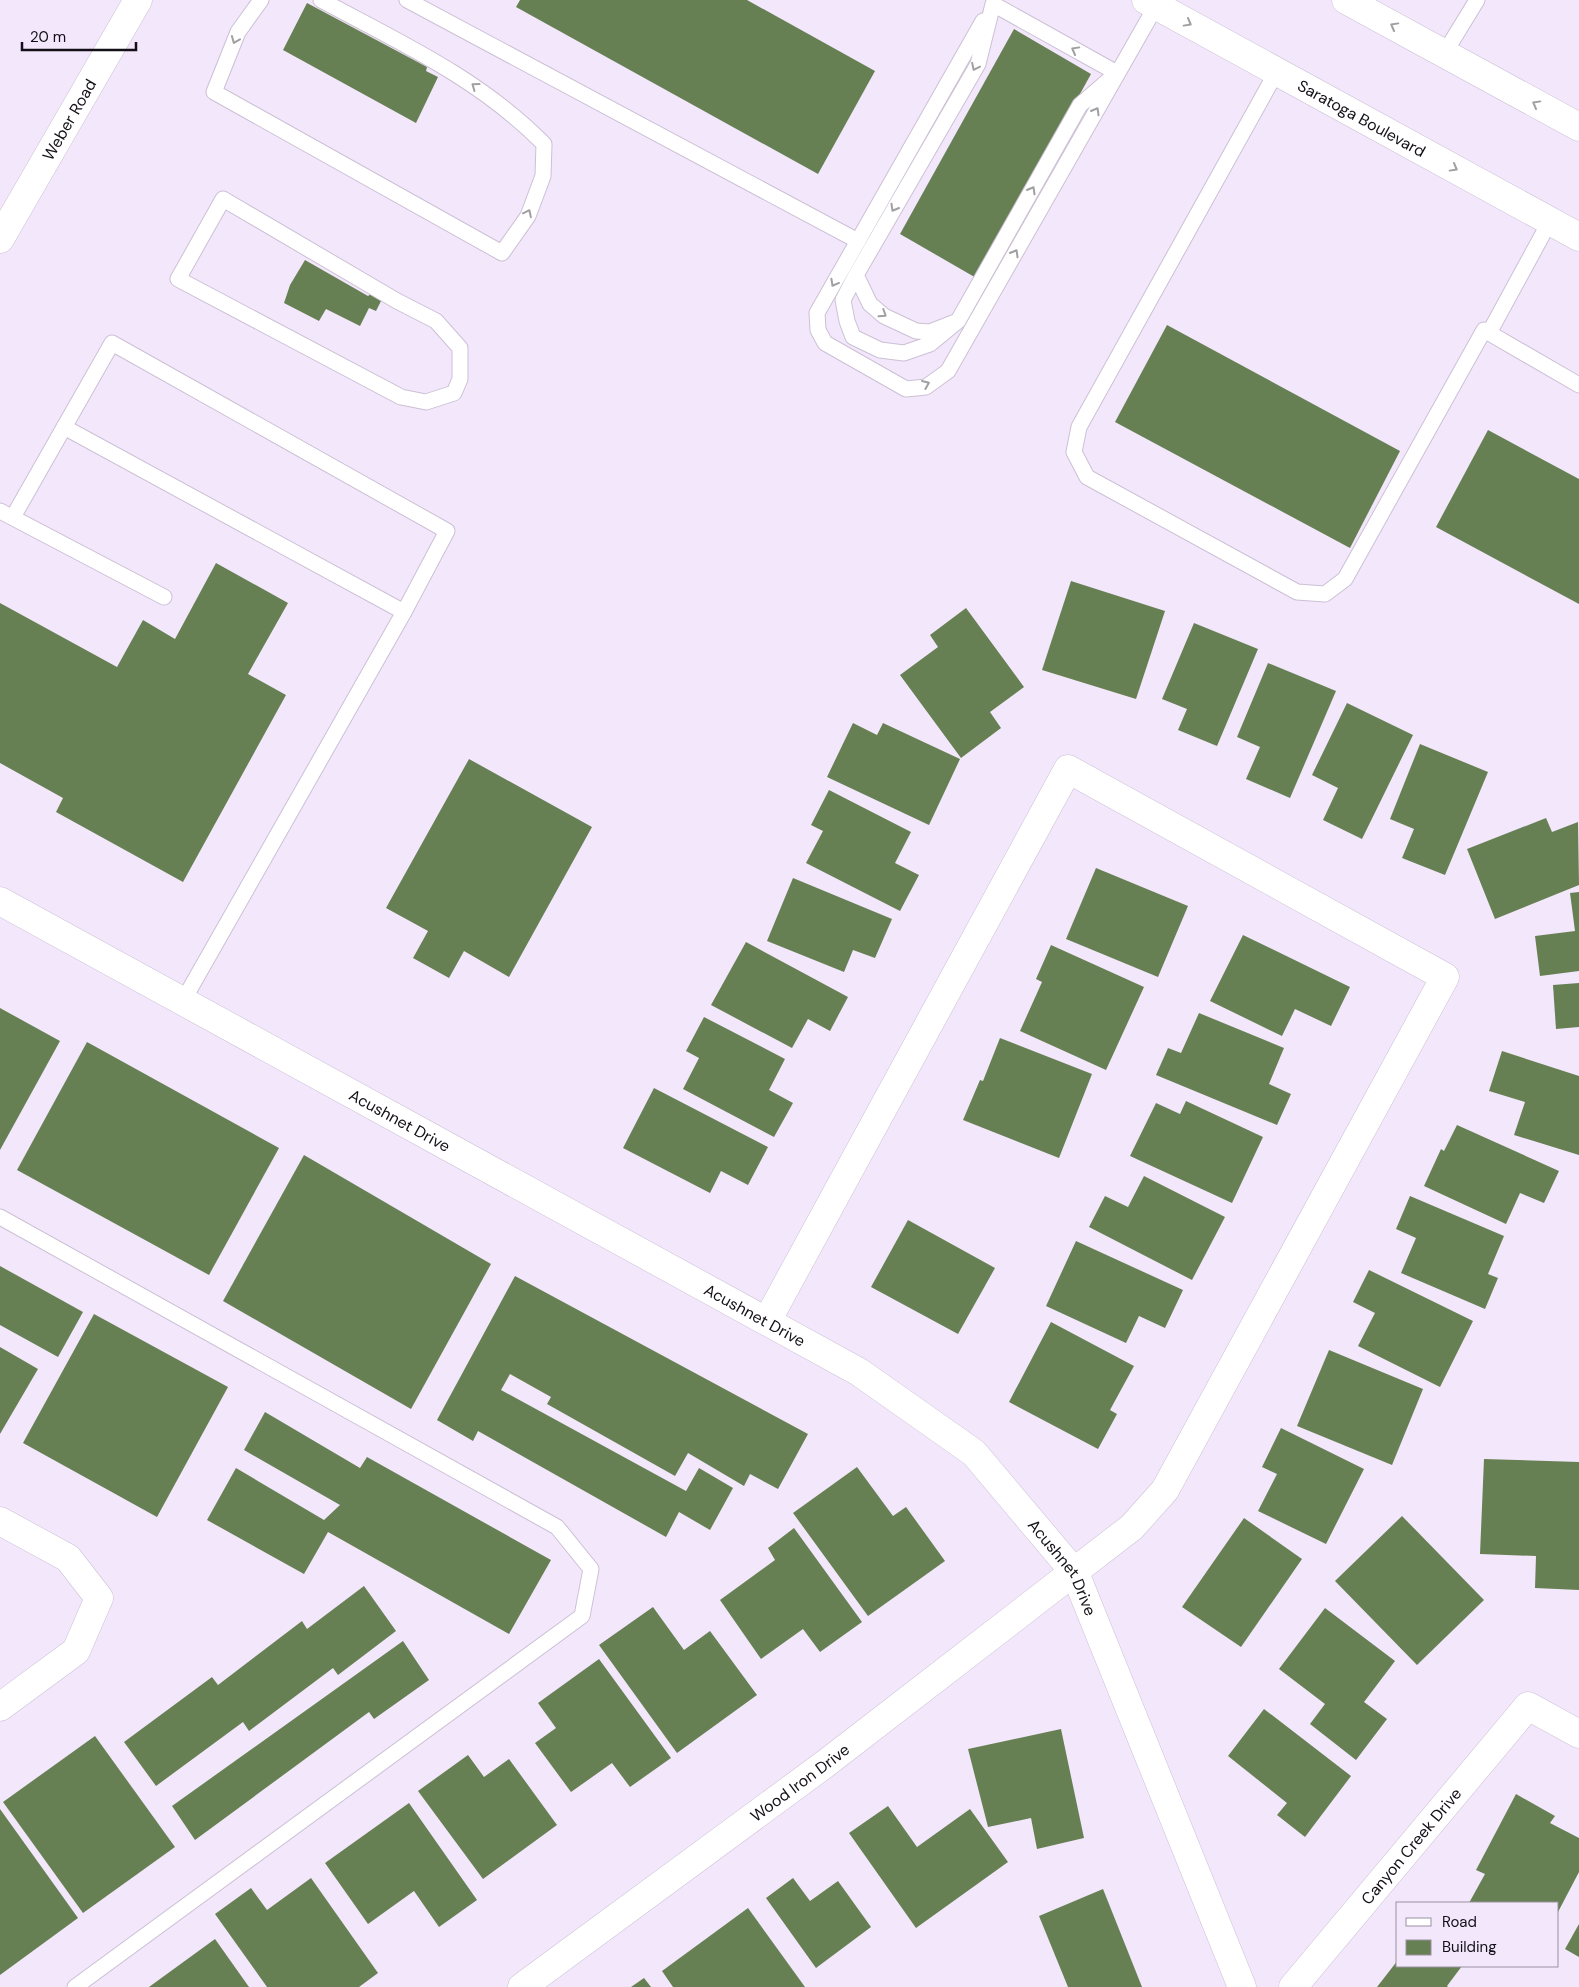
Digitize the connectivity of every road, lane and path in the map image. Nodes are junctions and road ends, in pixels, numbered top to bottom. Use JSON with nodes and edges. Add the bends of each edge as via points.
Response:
{"nodes":[{"id":1,"x":138,"y":0,"type":"edge"},
{"id":2,"x":262,"y":0,"type":"edge"},
{"id":3,"x":321,"y":0,"type":"edge"},
{"id":4,"x":407,"y":0,"type":"edge"},
{"id":5,"x":1346,"y":0,"type":"edge"},
{"id":6,"x":1477,"y":0,"type":"edge"},
{"id":7,"x":994,"y":2,"type":"edge"},
{"id":8,"x":1151,"y":3,"type":"edge"},
{"id":9,"x":1444,"y":54,"type":"junction"},
{"id":10,"x":1277,"y":71,"type":"junction"},
{"id":11,"x":1118,"y":73,"type":"junction"},
{"id":12,"x":1579,"y":127,"type":"edge"},
{"id":13,"x":1550,"y":221,"type":"junction"},
{"id":14,"x":1579,"y":237,"type":"edge"},
{"id":15,"x":0,"y":240,"type":"edge"},
{"id":16,"x":858,"y":241,"type":"junction"},
{"id":17,"x":856,"y":275,"type":"junction"},
{"id":18,"x":178,"y":279,"type":"joint"},
{"id":19,"x":958,"y":321,"type":"junction"},
{"id":20,"x":1489,"y":333,"type":"junction"},
{"id":21,"x":1579,"y":385,"type":"edge"},
{"id":22,"x":64,"y":427,"type":"junction"},
{"id":23,"x":6,"y":514,"type":"edge"},
{"id":24,"x":164,"y":597,"type":"dead end"},
{"id":25,"x":404,"y":612,"type":"junction"},
{"id":26,"x":0,"y":901,"type":"edge"},
{"id":27,"x":183,"y":1001,"type":"junction"},
{"id":28,"x":0,"y":1218,"type":"edge"},
{"id":29,"x":767,"y":1321,"type":"junction"},
{"id":30,"x":0,"y":1521,"type":"edge"},
{"id":31,"x":1075,"y":1573,"type":"junction"},
{"id":32,"x":0,"y":1707,"type":"edge"},
{"id":33,"x":1579,"y":1734,"type":"edge"},
{"id":34,"x":75,"y":1987,"type":"edge"},
{"id":35,"x":522,"y":1987,"type":"edge"},
{"id":36,"x":1242,"y":1987,"type":"edge"},
{"id":37,"x":1293,"y":1987,"type":"edge"}],
"edges":[{"from":1,"to":15,"type":"street","name":"Weber Road"},
{"from":2,"to":3,"type":"lane","one_way":true,"via":[[238,32],[214,92],[502,253],[528,216],[543,176],[544,144],[518,117],[458,74]]},
{"from":4,"to":16,"type":"lane"},
{"from":9,"to":5,"type":"street","one_way":true},
{"from":6,"to":9,"type":"lane"},
{"from":11,"to":7,"type":"lane","one_way":true},
{"from":7,"to":16,"type":"lane"},
{"from":7,"to":17,"type":"lane","one_way":true,"via":[[978,64]]},
{"from":8,"to":10,"type":"street","name":"Saratoga Boulevard","one_way":true},
{"from":8,"to":11,"type":"lane"},
{"from":12,"to":9,"type":"street","one_way":true},
{"from":10,"to":13,"type":"street","name":"Saratoga Boulevard","one_way":true},
{"from":10,"to":20,"type":"lane","via":[[1079,427],[1074,452],[1087,477],[1297,592],[1325,594],[1345,579],[1484,330]]},
{"from":16,"to":11,"type":"lane","one_way":true,"via":[[818,313],[818,330],[825,344],[906,389],[926,387],[948,371]]},
{"from":19,"to":11,"type":"lane","one_way":true,"via":[[1080,105]]},
{"from":13,"to":14,"type":"street","name":"Saratoga Boulevard"},
{"from":13,"to":20,"type":"lane"},
{"from":17,"to":19,"type":"lane","one_way":true,"via":[[870,304],[884,316],[916,331],[930,332]]},
{"from":17,"to":19,"type":"lane","via":[[843,300],[847,322],[853,337],[880,350],[904,353],[930,344]]},
{"from":18,"to":18,"type":"lane","via":[[223,199],[436,322],[460,348],[460,379],[454,393],[426,402],[401,397]]},
{"from":20,"to":21,"type":"lane"},
{"from":22,"to":23,"type":"lane"},
{"from":22,"to":25,"type":"lane"},
{"from":22,"to":25,"type":"lane","via":[[112,343],[447,531]]},
{"from":23,"to":24,"type":"lane"},
{"from":25,"to":27,"type":"lane"},
{"from":26,"to":27,"type":"street","name":"Acushnet Drive"},
{"from":27,"to":29,"type":"street","name":"Acushnet Drive"},
{"from":28,"to":34,"type":"lane","via":[[557,1527],[592,1569],[582,1616]]},
{"from":29,"to":31,"type":"street","name":"Acushnet Drive","via":[[859,1372],[974,1453]]},
{"from":29,"to":31,"type":"street","name":"Wood Iron Drive","via":[[1068,769],[1445,977],[1165,1490],[1132,1527]]},
{"from":30,"to":32,"type":"street","via":[[68,1558],[99,1598],[76,1651]]},
{"from":31,"to":35,"type":"street","name":"Wood Iron Drive","via":[[825,1764]]},
{"from":31,"to":36,"type":"street","name":"Acushnet Drive"},
{"from":33,"to":37,"type":"street","name":"Canyon Creek Drive","via":[[1528,1706]]}]}
